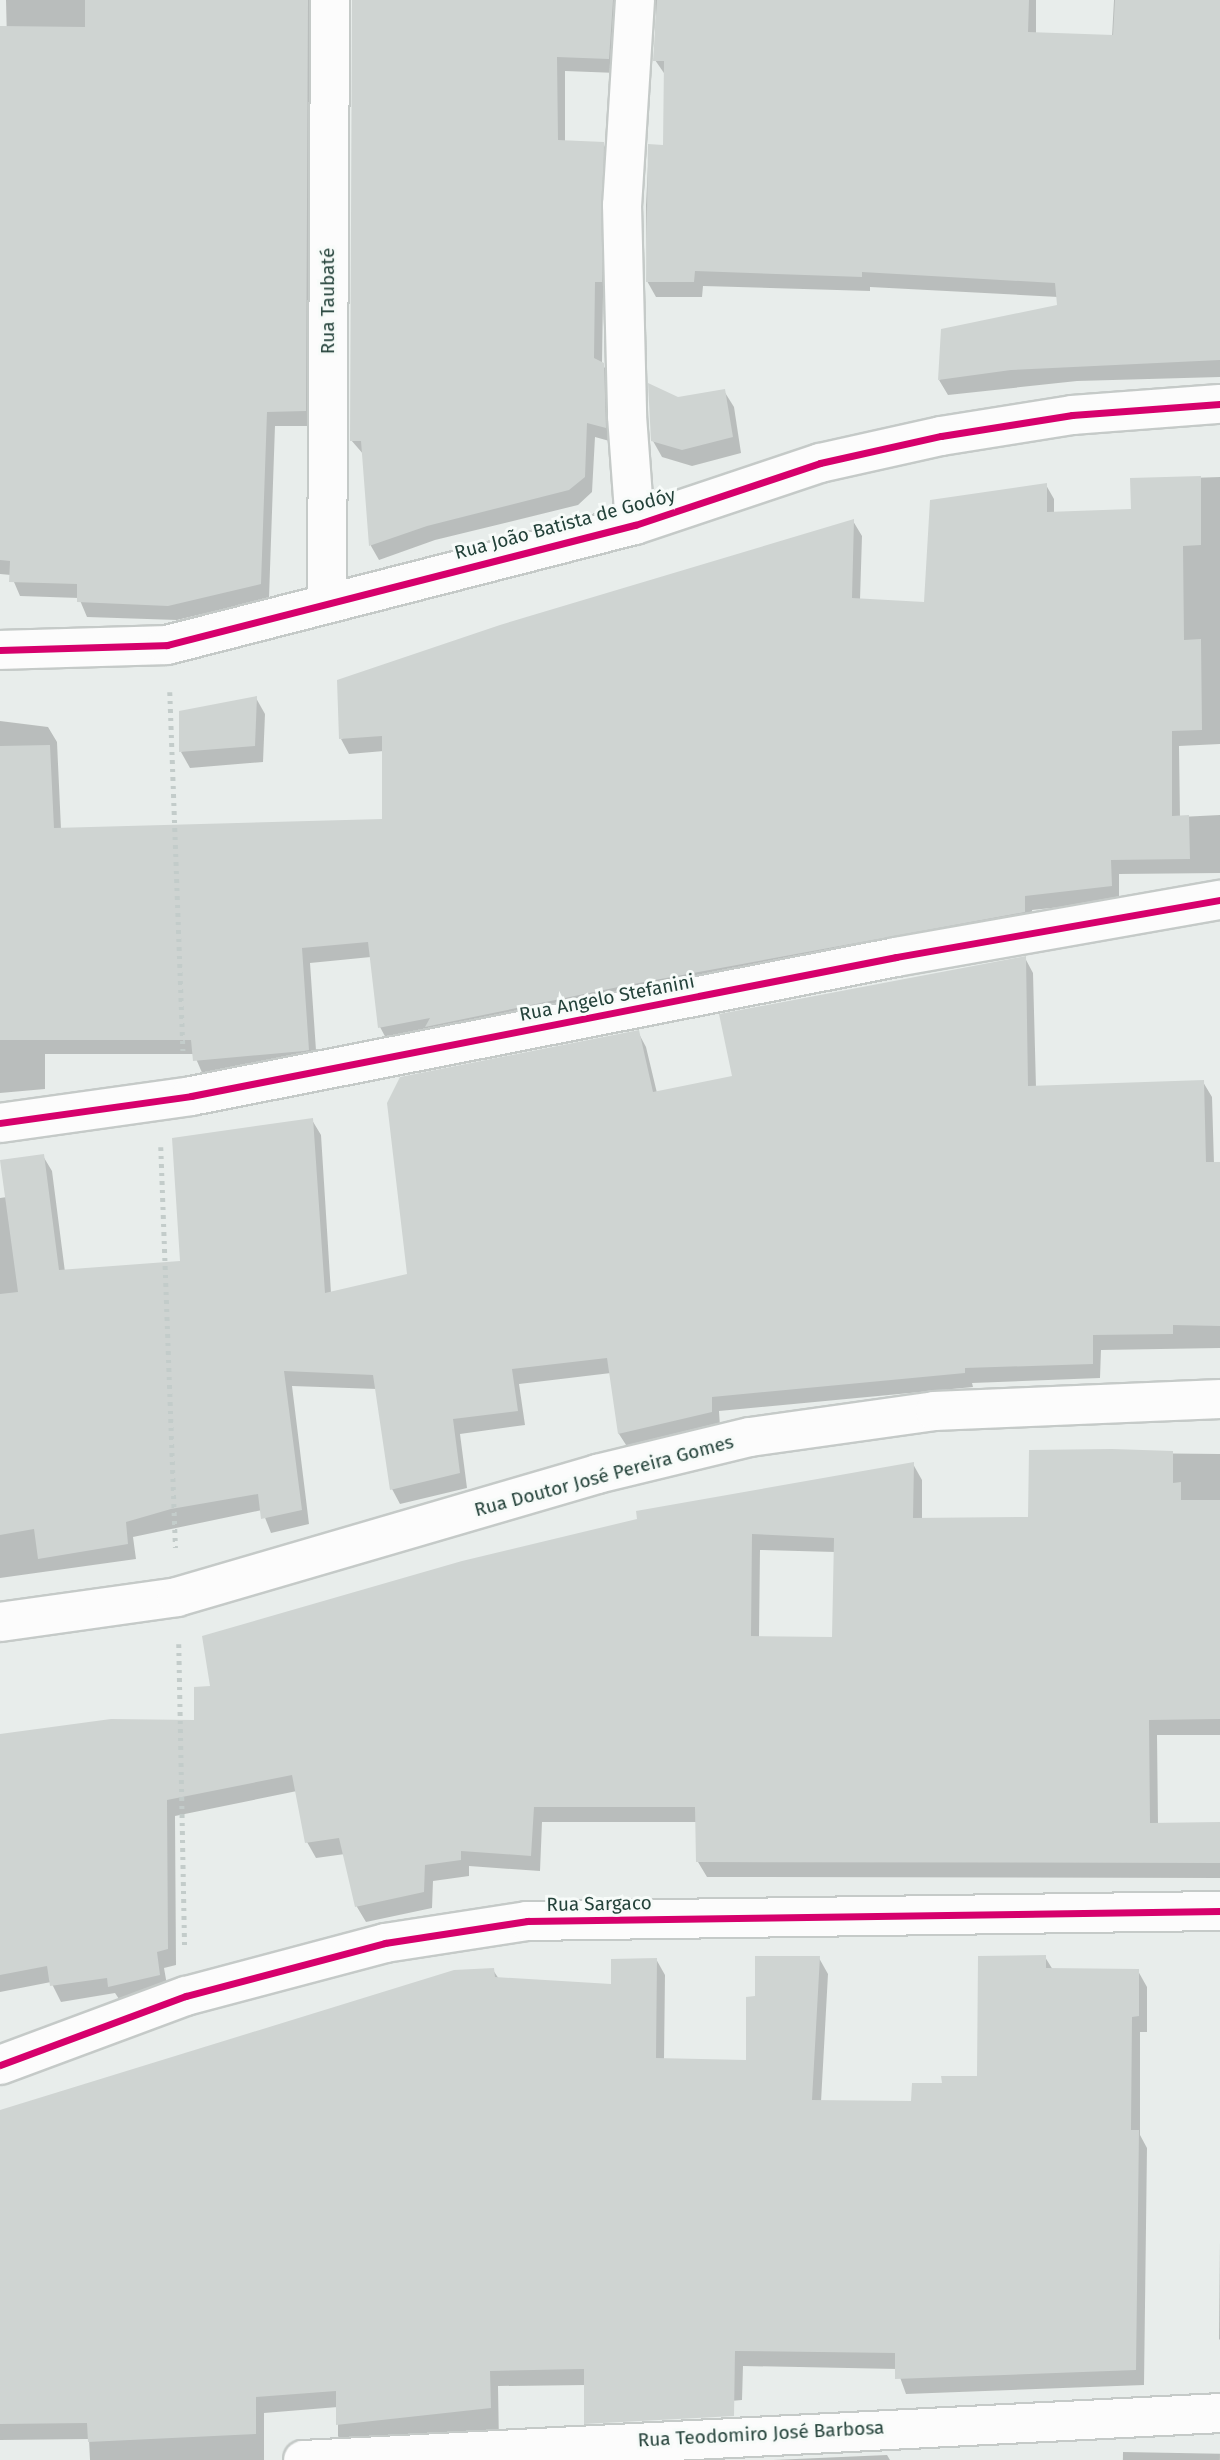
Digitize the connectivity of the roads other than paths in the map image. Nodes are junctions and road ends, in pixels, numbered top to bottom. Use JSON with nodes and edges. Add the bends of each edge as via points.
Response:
{"nodes":[{"id":1,"x":330,"y":0,"type":"edge"},
{"id":2,"x":635,"y":0,"type":"edge"},
{"id":3,"x":1220,"y":404,"type":"edge"},
{"id":4,"x":635,"y":525,"type":"junction"},
{"id":5,"x":327,"y":602,"type":"junction"},
{"id":6,"x":0,"y":650,"type":"edge"},
{"id":7,"x":1220,"y":900,"type":"edge"},
{"id":8,"x":0,"y":1123,"type":"edge"},
{"id":9,"x":1220,"y":1399,"type":"edge"},
{"id":10,"x":0,"y":1622,"type":"edge"},
{"id":11,"x":1220,"y":1911,"type":"edge"},
{"id":12,"x":0,"y":2065,"type":"edge"},
{"id":13,"x":1220,"y":2413,"type":"edge"},
{"id":14,"x":303,"y":2460,"type":"edge"}],
"edges":[{"from":1,"to":5,"type":"street","name":"Rua Taubaté"},
{"from":2,"to":4,"type":"street","via":[[622,205],[627,416]]},
{"from":3,"to":4,"type":"street","name":"Rua João Batista de Godóy","via":[[1072,415],[941,436],[820,463]]},
{"from":4,"to":5,"type":"street","name":"Rua João Batista de Godóy"},
{"from":5,"to":6,"type":"street","name":"Rua João Batista de Godóy","via":[[167,645]]},
{"from":7,"to":8,"type":"street","name":"Rua Angelo Stefanini","via":[[896,957],[175,1099]]},
{"from":9,"to":10,"type":"street","name":"Rua Doutor José Pereira Gomes","via":[[934,1411],[750,1437],[597,1475],[177,1597]]},
{"from":11,"to":12,"type":"street","name":"Rua Sargaco","via":[[527,1921],[384,1944],[187,1996]]},
{"from":13,"to":14,"type":"street","name":"Rua Teodomiro José Barbosa"}]}
